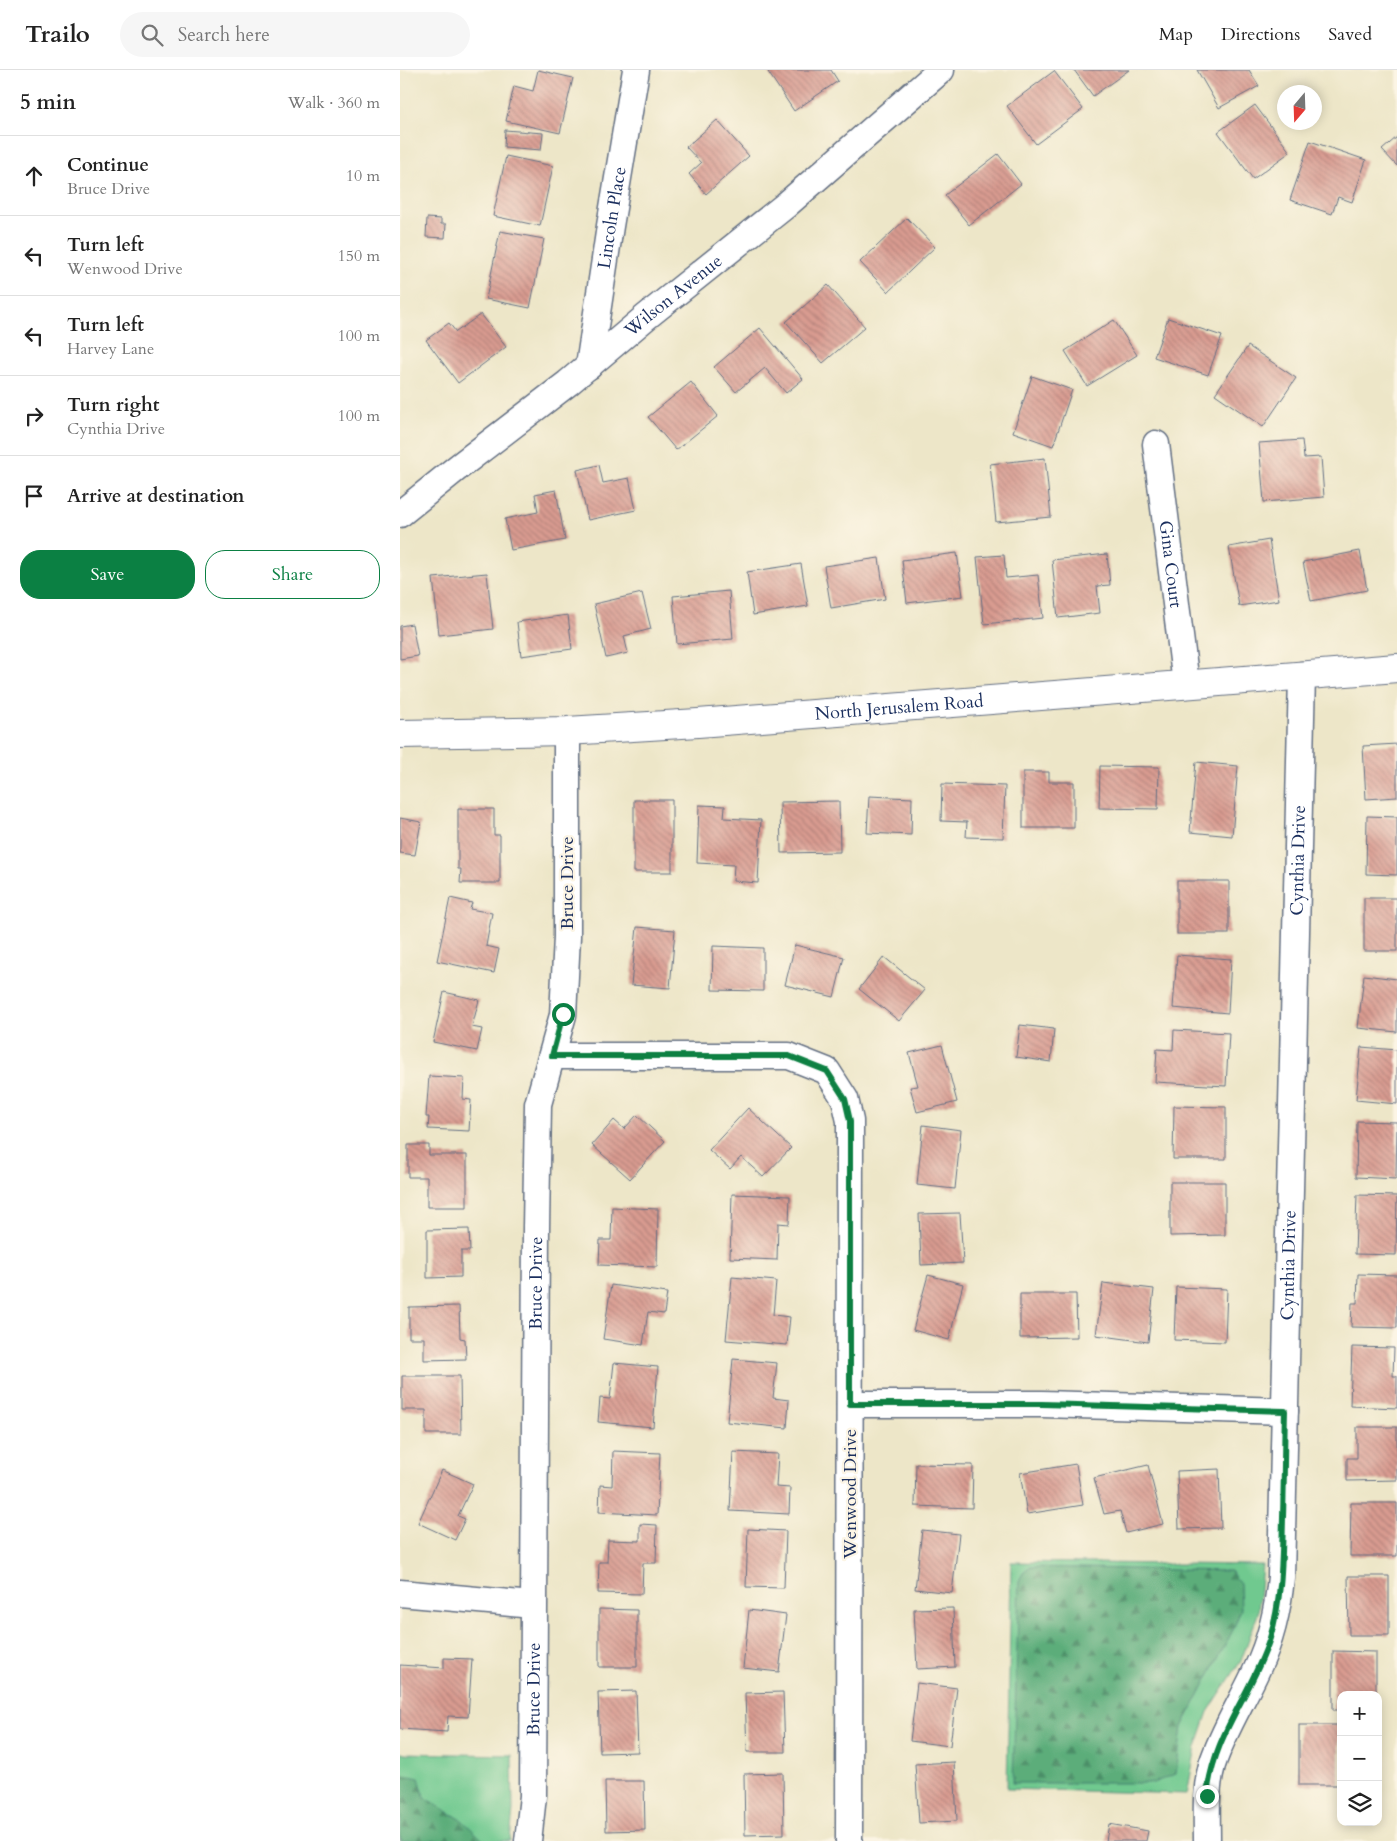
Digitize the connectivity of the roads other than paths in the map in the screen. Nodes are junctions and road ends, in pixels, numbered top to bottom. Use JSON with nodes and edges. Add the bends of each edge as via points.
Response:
{"nodes":[{"id":1,"x":636,"y":70,"type":"edge"},
{"id":2,"x":941,"y":70,"type":"edge"},
{"id":3,"x":589,"y":366,"type":"junction"},
{"id":4,"x":1156,"y":444,"type":"dead end"},
{"id":5,"x":400,"y":514,"type":"edge"},
{"id":6,"x":1397,"y":668,"type":"edge"},
{"id":7,"x":1302,"y":675,"type":"junction"},
{"id":8,"x":1186,"y":684,"type":"junction"},
{"id":9,"x":567,"y":731,"type":"junction"},
{"id":10,"x":400,"y":734,"type":"edge"},
{"id":11,"x":552,"y":1056,"type":"junction"},
{"id":12,"x":850,"y":1404,"type":"junction"},
{"id":13,"x":1285,"y":1411,"type":"junction"},
{"id":14,"x":400,"y":1593,"type":"edge"},
{"id":15,"x":534,"y":1605,"type":"junction"},
{"id":16,"x":528,"y":1841,"type":"edge"},
{"id":17,"x":850,"y":1841,"type":"edge"},
{"id":18,"x":1208,"y":1841,"type":"edge"}],
"edges":[{"from":1,"to":3,"type":"street","name":"Lincoln Place"},
{"from":2,"to":3,"type":"street","name":"Wilson Avenue","via":[[786,205]]},
{"from":3,"to":5,"type":"street","name":"Wilson Avenue"},
{"from":4,"to":8,"type":"street","name":"Gina Court"},
{"from":6,"to":7,"type":"main road","name":"North Jerusalem Road"},
{"from":7,"to":8,"type":"main road","name":"North Jerusalem Road"},
{"from":7,"to":13,"type":"street","name":"Cynthia Drive"},
{"from":8,"to":9,"type":"main road","name":"North Jerusalem Road"},
{"from":9,"to":10,"type":"main road","name":"North Jerusalem Road"},
{"from":9,"to":11,"type":"street","name":"Bruce Drive","via":[[567,937],[563,1014]]},
{"from":11,"to":12,"type":"street","name":"Wenwood Drive","via":[[789,1056],[827,1071],[845,1099],[850,1121]]},
{"from":11,"to":15,"type":"street","name":"Bruce Drive","via":[[538,1104]]},
{"from":12,"to":13,"type":"street","via":[[1042,1404]]},
{"from":12,"to":17,"type":"street","name":"Wenwood Drive"},
{"from":13,"to":18,"type":"street","name":"Cynthia Drive","via":[[1282,1559],[1277,1607],[1264,1654],[1223,1735],[1212,1767],[1207,1796]]},
{"from":14,"to":15,"type":"street"},
{"from":15,"to":16,"type":"street","name":"Bruce Drive","via":[[533,1796]]}]}
